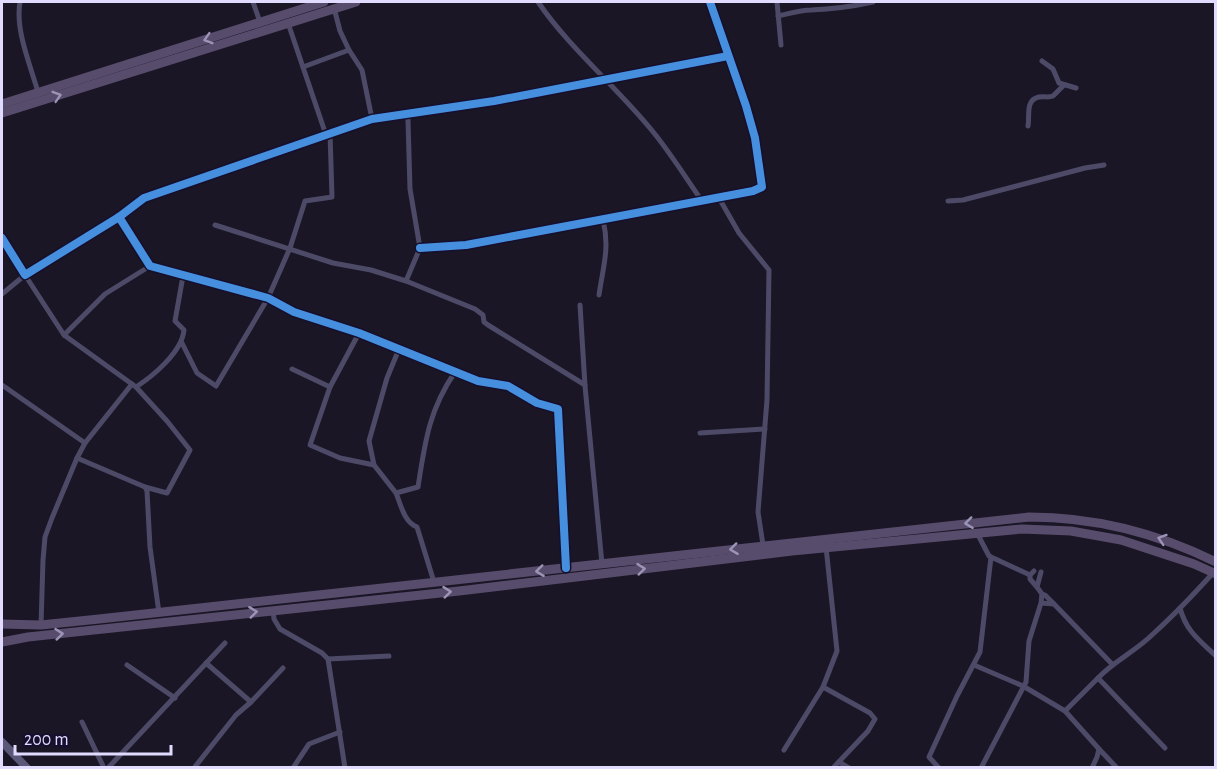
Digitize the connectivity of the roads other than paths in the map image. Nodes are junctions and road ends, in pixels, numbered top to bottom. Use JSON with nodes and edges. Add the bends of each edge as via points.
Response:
{"nodes":[{"id":1,"x":20,"y":2,"type":"edge"},
{"id":2,"x":253,"y":2,"type":"edge"},
{"id":3,"x":324,"y":2,"type":"edge"},
{"id":4,"x":356,"y":2,"type":"edge"},
{"id":5,"x":538,"y":2,"type":"edge"},
{"id":6,"x":710,"y":2,"type":"edge"},
{"id":7,"x":777,"y":2,"type":"edge"},
{"id":8,"x":873,"y":2,"type":"edge"},
{"id":9,"x":334,"y":8,"type":"junction"},
{"id":10,"x":778,"y":16,"type":"junction"},
{"id":11,"x":260,"y":22,"type":"junction"},
{"id":12,"x":288,"y":24,"type":"junction"},
{"id":13,"x":247,"y":31,"type":"junction"},
{"id":14,"x":781,"y":45,"type":"dead end"},
{"id":15,"x":349,"y":50,"type":"junction"},
{"id":16,"x":728,"y":56,"type":"junction"},
{"id":17,"x":162,"y":58,"type":"junction"},
{"id":18,"x":1042,"y":61,"type":"dead end"},
{"id":19,"x":303,"y":67,"type":"junction"},
{"id":20,"x":607,"y":80,"type":"junction"},
{"id":21,"x":1064,"y":85,"type":"junction"},
{"id":22,"x":1076,"y":88,"type":"dead end"},
{"id":23,"x":38,"y":92,"type":"junction"},
{"id":24,"x":2,"y":104,"type":"edge"},
{"id":25,"x":420,"y":111,"type":"junction"},
{"id":26,"x":2,"y":113,"type":"edge"},
{"id":27,"x":405,"y":113,"type":"junction"},
{"id":28,"x":372,"y":119,"type":"junction"},
{"id":29,"x":408,"y":120,"type":"junction"},
{"id":30,"x":1028,"y":126,"type":"dead end"},
{"id":31,"x":328,"y":134,"type":"junction"},
{"id":32,"x":1104,"y":165,"type":"dead end"},
{"id":33,"x":719,"y":198,"type":"junction"},
{"id":34,"x":702,"y":201,"type":"junction"},
{"id":35,"x":948,"y":201,"type":"dead end"},
{"id":36,"x":119,"y":217,"type":"junction"},
{"id":37,"x":603,"y":220,"type":"junction"},
{"id":38,"x":215,"y":225,"type":"dead end"},
{"id":39,"x":2,"y":238,"type":"edge"},
{"id":40,"x":290,"y":248,"type":"junction"},
{"id":41,"x":420,"y":248,"type":"junction"},
{"id":42,"x":150,"y":266,"type":"junction"},
{"id":43,"x":25,"y":275,"type":"junction"},
{"id":44,"x":183,"y":276,"type":"junction"},
{"id":45,"x":406,"y":281,"type":"junction"},
{"id":46,"x":2,"y":294,"type":"edge"},
{"id":47,"x":599,"y":296,"type":"dead end"},
{"id":48,"x":268,"y":298,"type":"junction"},
{"id":49,"x":580,"y":305,"type":"dead end"},
{"id":50,"x":359,"y":333,"type":"junction"},
{"id":51,"x":64,"y":335,"type":"junction"},
{"id":52,"x":182,"y":343,"type":"junction"},
{"id":53,"x":399,"y":349,"type":"junction"},
{"id":54,"x":292,"y":369,"type":"dead end"},
{"id":55,"x":455,"y":372,"type":"junction"},
{"id":56,"x":2,"y":385,"type":"edge"},
{"id":57,"x":134,"y":385,"type":"junction"},
{"id":58,"x":585,"y":385,"type":"junction"},
{"id":59,"x":330,"y":387,"type":"junction"},
{"id":60,"x":765,"y":429,"type":"junction"},
{"id":61,"x":700,"y":433,"type":"dead end"},
{"id":62,"x":85,"y":443,"type":"junction"},
{"id":63,"x":77,"y":458,"type":"junction"},
{"id":64,"x":374,"y":465,"type":"junction"},
{"id":65,"x":145,"y":487,"type":"junction"},
{"id":66,"x":396,"y":493,"type":"junction"},
{"id":67,"x":977,"y":532,"type":"junction"},
{"id":68,"x":764,"y":545,"type":"junction"},
{"id":69,"x":826,"y":547,"type":"junction"},
{"id":70,"x":991,"y":557,"type":"junction"},
{"id":71,"x":1215,"y":562,"type":"edge"},
{"id":72,"x":602,"y":564,"type":"junction"},
{"id":73,"x":566,"y":568,"type":"junction"},
{"id":74,"x":1041,"y":572,"type":"dead end"},
{"id":75,"x":1214,"y":574,"type":"edge"},
{"id":76,"x":434,"y":582,"type":"junction"},
{"id":77,"x":1037,"y":587,"type":"junction"},
{"id":78,"x":1043,"y":599,"type":"junction"},
{"id":79,"x":1054,"y":604,"type":"junction"},
{"id":80,"x":1180,"y":608,"type":"junction"},
{"id":81,"x":273,"y":610,"type":"junction"},
{"id":82,"x":159,"y":613,"type":"junction"},
{"id":83,"x":2,"y":624,"type":"edge"},
{"id":84,"x":41,"y":625,"type":"junction"},
{"id":85,"x":2,"y":642,"type":"edge"},
{"id":86,"x":225,"y":643,"type":"dead end"},
{"id":87,"x":389,"y":656,"type":"dead end"},
{"id":88,"x":1215,"y":656,"type":"edge"},
{"id":89,"x":328,"y":659,"type":"junction"},
{"id":90,"x":206,"y":663,"type":"junction"},
{"id":91,"x":1112,"y":664,"type":"junction"},
{"id":92,"x":127,"y":665,"type":"dead end"},
{"id":93,"x":974,"y":665,"type":"junction"},
{"id":94,"x":283,"y":668,"type":"dead end"},
{"id":95,"x":1098,"y":678,"type":"junction"},
{"id":96,"x":1023,"y":686,"type":"junction"},
{"id":97,"x":823,"y":687,"type":"junction"},
{"id":98,"x":175,"y":698,"type":"junction"},
{"id":99,"x":251,"y":702,"type":"junction"},
{"id":100,"x":1065,"y":711,"type":"junction"},
{"id":101,"x":82,"y":722,"type":"dead end"},
{"id":102,"x":340,"y":732,"type":"junction"},
{"id":103,"x":2,"y":742,"type":"edge"},
{"id":104,"x":1165,"y":748,"type":"dead end"},
{"id":105,"x":1099,"y":749,"type":"junction"},
{"id":106,"x":784,"y":750,"type":"dead end"},
{"id":107,"x":839,"y":762,"type":"junction"},
{"id":108,"x":27,"y":768,"type":"edge"},
{"id":109,"x":106,"y":768,"type":"edge"},
{"id":110,"x":194,"y":768,"type":"edge"},
{"id":111,"x":293,"y":768,"type":"edge"},
{"id":112,"x":345,"y":768,"type":"edge"},
{"id":113,"x":833,"y":768,"type":"edge"},
{"id":114,"x":849,"y":768,"type":"edge"},
{"id":115,"x":939,"y":768,"type":"edge"},
{"id":116,"x":981,"y":768,"type":"edge"},
{"id":117,"x":1092,"y":768,"type":"edge"},
{"id":118,"x":1117,"y":768,"type":"edge"}],
"edges":[{"from":1,"to":23,"type":"street","via":[[22,31]]},
{"from":2,"to":11,"type":"street"},
{"from":3,"to":11,"type":"main road"},
{"from":4,"to":9,"type":"main road"},
{"from":5,"to":20,"type":"street","via":[[560,32]]},
{"from":6,"to":16,"type":"street"},
{"from":7,"to":10,"type":"street"},
{"from":8,"to":10,"type":"street"},
{"from":9,"to":12,"type":"main road"},
{"from":9,"to":15,"type":"street"},
{"from":10,"to":14,"type":"street"},
{"from":11,"to":13,"type":"main road"},
{"from":12,"to":13,"type":"main road"},
{"from":12,"to":19,"type":"street"},
{"from":13,"to":17,"type":"main road"},
{"from":15,"to":19,"type":"street"},
{"from":15,"to":28,"type":"street","via":[[362,70]]},
{"from":16,"to":20,"type":"street"},
{"from":16,"to":33,"type":"street","via":[[755,138],[763,183],[758,190]]},
{"from":17,"to":23,"type":"main road"},
{"from":26,"to":17,"type":"main road","one_way":true},
{"from":18,"to":21,"type":"street"},
{"from":19,"to":31,"type":"street"},
{"from":20,"to":25,"type":"street"},
{"from":20,"to":34,"type":"street","via":[[654,133]]},
{"from":21,"to":22,"type":"street"},
{"from":21,"to":30,"type":"street","via":[[1053,96],[1032,99]]},
{"from":23,"to":24,"type":"main road"},
{"from":25,"to":27,"type":"street"},
{"from":25,"to":29,"type":"street"},
{"from":27,"to":28,"type":"street"},
{"from":27,"to":29,"type":"street"},
{"from":28,"to":31,"type":"street"},
{"from":29,"to":41,"type":"street","via":[[410,189]]},
{"from":31,"to":36,"type":"street","via":[[144,198]]},
{"from":31,"to":40,"type":"street","via":[[332,197],[305,201]]},
{"from":32,"to":35,"type":"street"},
{"from":33,"to":34,"type":"street"},
{"from":33,"to":60,"type":"street","via":[[739,233],[768,270]]},
{"from":34,"to":37,"type":"street"},
{"from":36,"to":42,"type":"street"},
{"from":36,"to":43,"type":"street"},
{"from":37,"to":41,"type":"street","via":[[466,245]]},
{"from":37,"to":47,"type":"street","via":[[608,251]]},
{"from":38,"to":40,"type":"street"},
{"from":39,"to":43,"type":"street"},
{"from":40,"to":45,"type":"street"},
{"from":40,"to":48,"type":"street"},
{"from":41,"to":45,"type":"street"},
{"from":42,"to":44,"type":"street"},
{"from":42,"to":51,"type":"street","via":[[105,294]]},
{"from":43,"to":46,"type":"street"},
{"from":43,"to":51,"type":"street"},
{"from":44,"to":48,"type":"street"},
{"from":44,"to":52,"type":"street","via":[[175,321],[184,330]]},
{"from":45,"to":58,"type":"street","via":[[475,309],[488,325]]},
{"from":48,"to":50,"type":"street","via":[[294,312]]},
{"from":48,"to":52,"type":"street","via":[[216,386],[197,373]]},
{"from":49,"to":58,"type":"street"},
{"from":50,"to":53,"type":"street"},
{"from":50,"to":59,"type":"street"},
{"from":51,"to":57,"type":"street"},
{"from":52,"to":57,"type":"street","via":[[153,376]]},
{"from":53,"to":55,"type":"street"},
{"from":53,"to":64,"type":"street","via":[[369,441]]},
{"from":54,"to":59,"type":"street"},
{"from":55,"to":66,"type":"street","via":[[442,391],[426,432],[418,487]]},
{"from":55,"to":73,"type":"street","via":[[508,386],[537,403],[558,409]]},
{"from":56,"to":62,"type":"street"},
{"from":57,"to":62,"type":"street"},
{"from":57,"to":65,"type":"street","via":[[190,450],[167,493]]},
{"from":58,"to":72,"type":"street"},
{"from":59,"to":64,"type":"street","via":[[309,445],[340,458]]},
{"from":60,"to":61,"type":"street"},
{"from":60,"to":68,"type":"street","via":[[758,512]]},
{"from":62,"to":63,"type":"street"},
{"from":63,"to":65,"type":"street"},
{"from":63,"to":84,"type":"street","via":[[45,537]]},
{"from":64,"to":66,"type":"street"},
{"from":65,"to":82,"type":"street"},
{"from":66,"to":76,"type":"street","via":[[410,525],[417,527]]},
{"from":67,"to":69,"type":"main road"},
{"from":67,"to":70,"type":"street"},
{"from":67,"to":75,"type":"main road","via":[[1046,529],[1095,534],[1145,546]]},
{"from":71,"to":68,"type":"main road","one_way":true,"via":[[1139,532],[1049,517]]},
{"from":68,"to":72,"type":"main road","one_way":true},
{"from":81,"to":69,"type":"main road","one_way":true},
{"from":69,"to":97,"type":"street","via":[[837,651]]},
{"from":70,"to":77,"type":"street","via":[[1032,573],[1030,579]]},
{"from":70,"to":93,"type":"street","via":[[980,652]]},
{"from":72,"to":73,"type":"main road"},
{"from":73,"to":76,"type":"main road","one_way":true},
{"from":74,"to":77,"type":"street"},
{"from":75,"to":80,"type":"street"},
{"from":76,"to":82,"type":"main road"},
{"from":77,"to":78,"type":"street"},
{"from":78,"to":79,"type":"street"},
{"from":78,"to":79,"type":"street","via":[[1046,595]]},
{"from":78,"to":96,"type":"street","via":[[1029,641]]},
{"from":79,"to":91,"type":"street"},
{"from":80,"to":88,"type":"street","via":[[1191,633]]},
{"from":80,"to":91,"type":"street","via":[[1155,633]]},
{"from":85,"to":81,"type":"main road","one_way":true},
{"from":81,"to":89,"type":"street","via":[[279,629]]},
{"from":82,"to":84,"type":"main road"},
{"from":83,"to":84,"type":"main road"},
{"from":86,"to":90,"type":"street"},
{"from":87,"to":89,"type":"street"},
{"from":89,"to":102,"type":"street"},
{"from":90,"to":98,"type":"street"},
{"from":90,"to":99,"type":"street"},
{"from":91,"to":95,"type":"street"},
{"from":92,"to":98,"type":"street"},
{"from":93,"to":96,"type":"street"},
{"from":93,"to":115,"type":"street","via":[[929,757]]},
{"from":94,"to":99,"type":"street"},
{"from":95,"to":100,"type":"street"},
{"from":95,"to":104,"type":"street"},
{"from":96,"to":100,"type":"street"},
{"from":96,"to":116,"type":"street"},
{"from":97,"to":106,"type":"street"},
{"from":97,"to":107,"type":"street","via":[[875,719]]},
{"from":98,"to":109,"type":"street"},
{"from":99,"to":110,"type":"street"},
{"from":100,"to":105,"type":"street"},
{"from":101,"to":109,"type":"street"},
{"from":102,"to":111,"type":"street","via":[[309,744]]},
{"from":102,"to":112,"type":"street"},
{"from":103,"to":108,"type":"street"},
{"from":105,"to":117,"type":"street"},
{"from":105,"to":118,"type":"street"},
{"from":107,"to":113,"type":"street"},
{"from":107,"to":114,"type":"street"}]}
